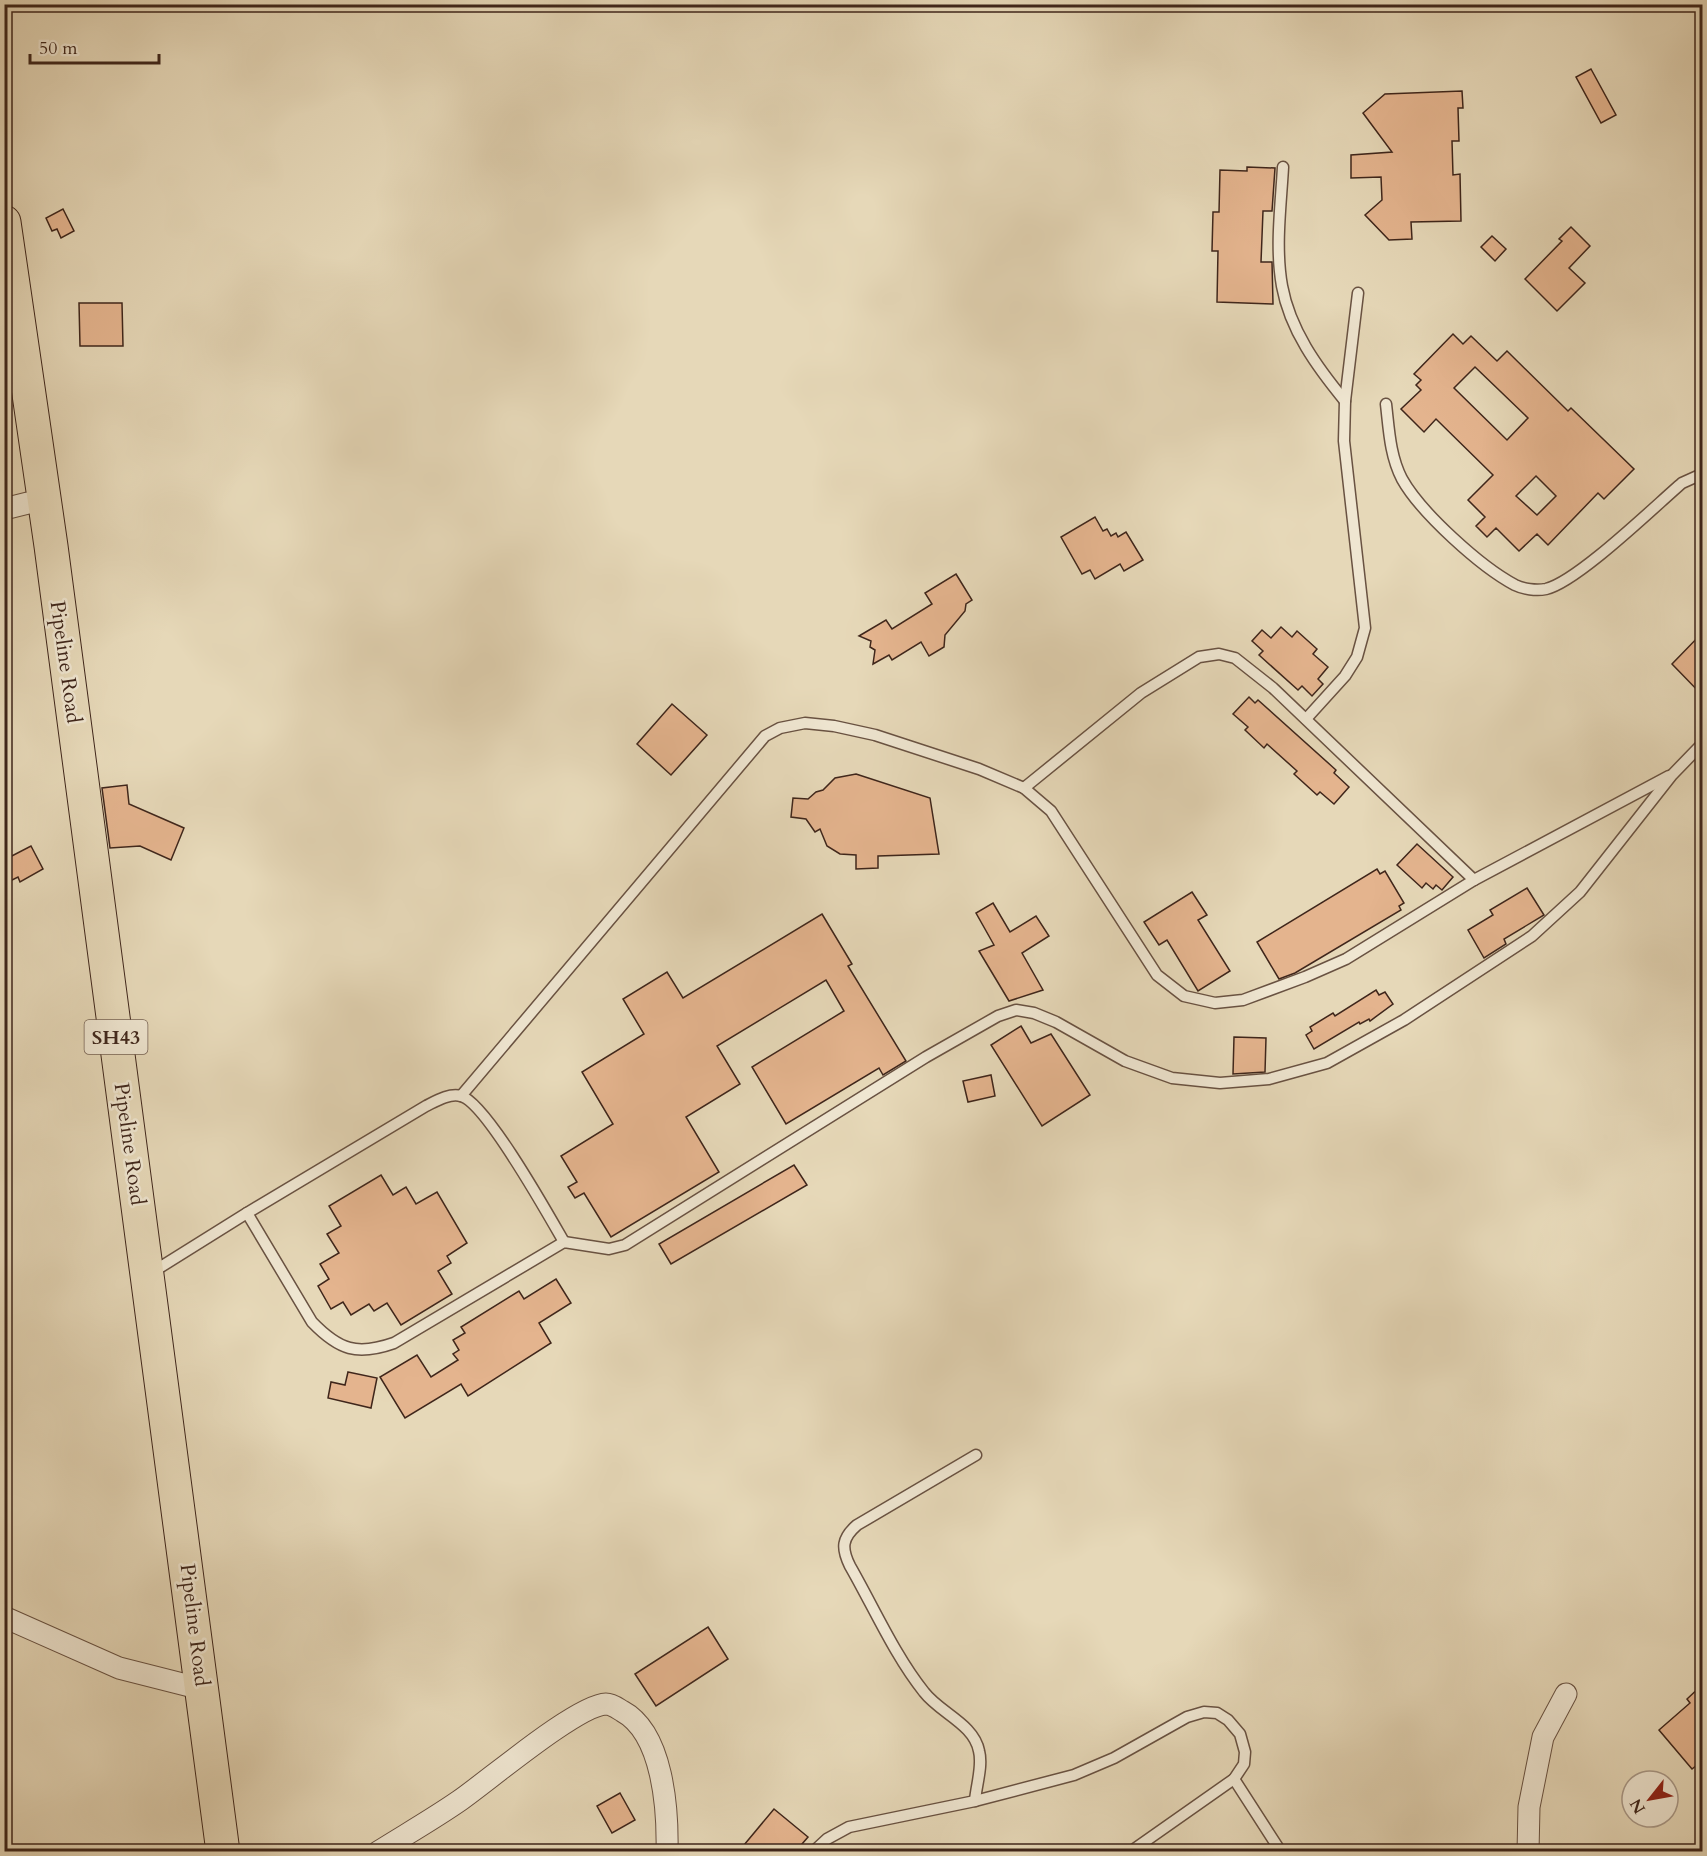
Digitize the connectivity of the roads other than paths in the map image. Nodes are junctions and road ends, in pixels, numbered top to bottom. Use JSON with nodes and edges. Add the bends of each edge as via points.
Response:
{"nodes":[{"id":1,"x":1283,"y":166,"type":"dead end"},
{"id":2,"x":4,"y":222,"type":"edge"},
{"id":3,"x":1358,"y":294,"type":"dead end"},
{"id":4,"x":4,"y":326,"type":"edge"},
{"id":5,"x":1345,"y":401,"type":"junction"},
{"id":6,"x":1386,"y":404,"type":"dead end"},
{"id":7,"x":1702,"y":474,"type":"edge"},
{"id":8,"x":16,"y":506,"type":"edge"},
{"id":9,"x":1306,"y":719,"type":"junction"},
{"id":10,"x":1702,"y":744,"type":"edge"},
{"id":11,"x":1672,"y":774,"type":"junction"},
{"id":12,"x":1024,"y":788,"type":"junction"},
{"id":13,"x":1474,"y":880,"type":"junction"},
{"id":14,"x":461,"y":1096,"type":"junction"},
{"id":15,"x":247,"y":1212,"type":"junction"},
{"id":16,"x":564,"y":1242,"type":"junction"},
{"id":17,"x":141,"y":1278,"type":"junction"},
{"id":18,"x":976,"y":1455,"type":"dead end"},
{"id":19,"x":171,"y":1497,"type":"junction"},
{"id":20,"x":4,"y":1617,"type":"edge"},
{"id":21,"x":190,"y":1686,"type":"junction"},
{"id":22,"x":1566,"y":1694,"type":"dead end"},
{"id":23,"x":1234,"y":1779,"type":"junction"},
{"id":24,"x":975,"y":1801,"type":"junction"},
{"id":25,"x":212,"y":1851,"type":"edge"},
{"id":26,"x":224,"y":1851,"type":"edge"},
{"id":27,"x":378,"y":1851,"type":"edge"},
{"id":28,"x":667,"y":1851,"type":"edge"},
{"id":29,"x":813,"y":1851,"type":"edge"},
{"id":30,"x":1130,"y":1851,"type":"edge"},
{"id":31,"x":1281,"y":1851,"type":"edge"},
{"id":32,"x":1528,"y":1851,"type":"edge"}],
"edges":[{"from":1,"to":5,"type":"lane","via":[[1282,285],[1306,350]]},
{"from":2,"to":17,"type":"main road","name":"Pipeline Road","number":"SH43","via":[[51,546]]},
{"from":3,"to":5,"type":"lane"},
{"from":4,"to":8,"type":"main road","name":"Pipeline Road","number":"SH43"},
{"from":5,"to":9,"type":"lane","via":[[1344,441],[1365,628],[1351,667]]},
{"from":6,"to":7,"type":"lane","via":[[1391,449],[1402,479],[1425,511],[1473,554],[1516,585],[1534,590],[1562,583],[1682,483]]},
{"from":8,"to":17,"type":"main road","name":"Pipeline Road","number":"SH43"},
{"from":9,"to":12,"type":"lane","via":[[1235,658],[1219,654],[1199,657],[1141,693]]},
{"from":9,"to":13,"type":"lane"},
{"from":10,"to":11,"type":"lane"},
{"from":11,"to":13,"type":"lane"},
{"from":11,"to":16,"type":"lane","via":[[1580,892],[1532,936],[1404,1020],[1327,1063],[1269,1079],[1220,1083],[1172,1078],[1125,1060],[1034,1013],[1016,1010],[998,1016],[926,1057],[625,1245],[609,1249]]},
{"from":12,"to":13,"type":"lane","via":[[1051,811],[1157,975],[1184,996],[1215,1004],[1243,1000],[1346,959]]},
{"from":12,"to":14,"type":"lane","via":[[927,752],[834,726],[805,723],[765,736]]},
{"from":14,"to":15,"type":"lane","via":[[447,1096],[426,1106]]},
{"from":14,"to":16,"type":"lane","via":[[498,1136]]},
{"from":15,"to":16,"type":"lane","via":[[312,1322],[343,1348],[373,1350],[394,1343]]},
{"from":15,"to":17,"type":"lane"},
{"from":17,"to":19,"type":"main road","name":"Pipeline Road","number":"SH43"},
{"from":18,"to":24,"type":"lane","via":[[857,1525],[844,1538],[843,1547],[850,1566],[920,1687],[976,1742],[980,1752]]},
{"from":19,"to":21,"type":"main road","name":"Pipeline Road","number":"SH43"},
{"from":19,"to":26,"type":"main road","name":"Pipeline Road","number":"SH43"},
{"from":20,"to":21,"type":"street","via":[[119,1668]]},
{"from":21,"to":25,"type":"main road","name":"Pipeline Road","number":"SH43"},
{"from":22,"to":32,"type":"street","via":[[1543,1737],[1529,1807]]},
{"from":23,"to":24,"type":"lane","via":[[1244,1764],[1240,1734],[1223,1716],[1204,1712],[1074,1775]]},
{"from":23,"to":30,"type":"lane"},
{"from":23,"to":31,"type":"lane"},
{"from":24,"to":29,"type":"lane","via":[[849,1827]]},
{"from":27,"to":28,"type":"street","via":[[457,1803],[568,1720],[593,1705],[609,1704],[631,1716],[648,1735],[661,1786]]}]}
